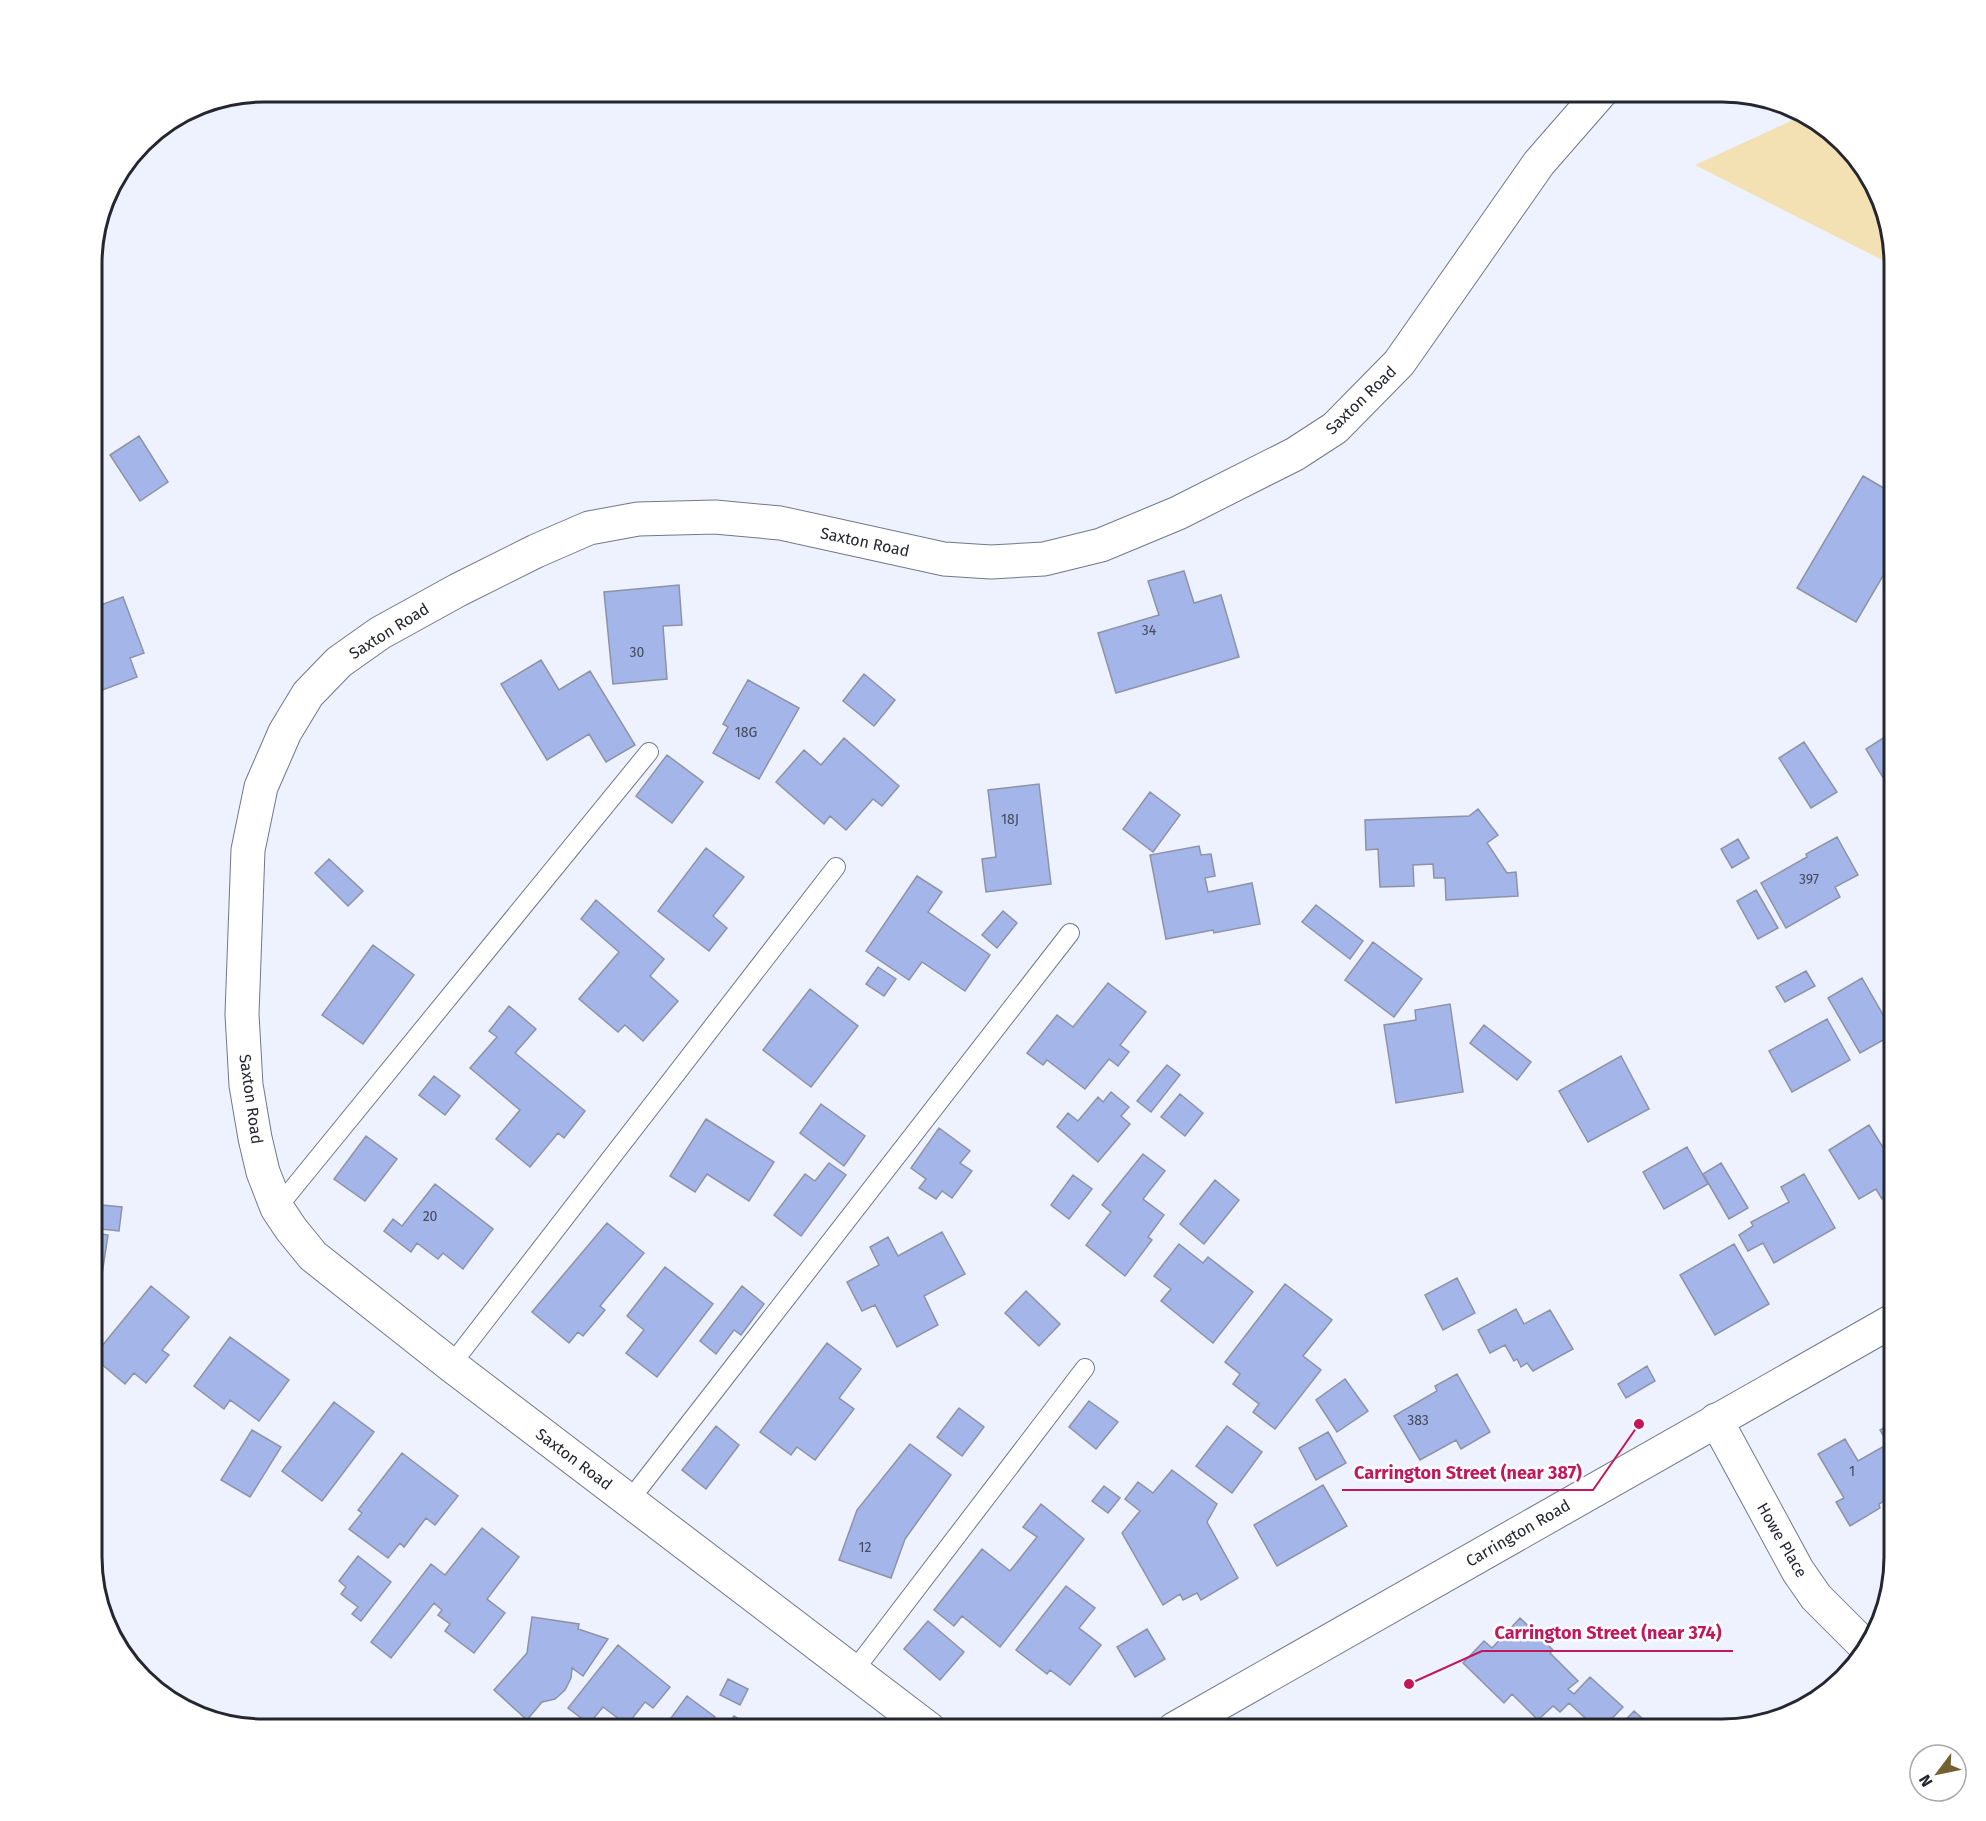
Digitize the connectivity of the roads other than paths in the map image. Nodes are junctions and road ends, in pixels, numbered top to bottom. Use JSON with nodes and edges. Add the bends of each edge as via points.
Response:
{"nodes":[{"id":1,"x":1592,"y":102,"type":"edge"},
{"id":2,"x":649,"y":752,"type":"dead end"},
{"id":3,"x":836,"y":867,"type":"dead end"},
{"id":4,"x":1070,"y":933,"type":"dead end"},
{"id":5,"x":277,"y":1209,"type":"junction"},
{"id":6,"x":1884,"y":1326,"type":"edge"},
{"id":7,"x":451,"y":1365,"type":"junction"},
{"id":8,"x":1085,"y":1368,"type":"dead end"},
{"id":9,"x":1716,"y":1420,"type":"junction"},
{"id":10,"x":629,"y":1501,"type":"junction"},
{"id":11,"x":1860,"y":1641,"type":"edge"},
{"id":12,"x":854,"y":1672,"type":"junction"},
{"id":13,"x":915,"y":1719,"type":"edge"},
{"id":14,"x":1193,"y":1719,"type":"edge"}],
"edges":[{"from":1,"to":5,"type":"street","name":"Saxton Road","via":[[1539,163],[1399,363],[1335,428],[1295,454],[1178,513],[1101,545],[1044,559],[992,562],[944,559],[780,523],[715,517],[638,519],[589,528],[536,551],[390,628],[339,662],[308,694],[285,732],[261,787],[248,850],[242,1014],[246,1085],[263,1172]]},
{"from":2,"to":5,"type":"lane"},
{"from":3,"to":7,"type":"lane"},
{"from":4,"to":10,"type":"lane"},
{"from":5,"to":7,"type":"street","name":"Saxton Road","via":[[314,1256]]},
{"from":6,"to":9,"type":"street","name":"Carrington Road"},
{"from":7,"to":10,"type":"street","name":"Saxton Road"},
{"from":8,"to":12,"type":"lane"},
{"from":9,"to":11,"type":"street","name":"Howe Place","via":[[1798,1571],[1816,1597]]},
{"from":9,"to":14,"type":"street","name":"Carrington Road"},
{"from":10,"to":12,"type":"street","name":"Saxton Road"},
{"from":12,"to":13,"type":"street","name":"Saxton Road"}]}
